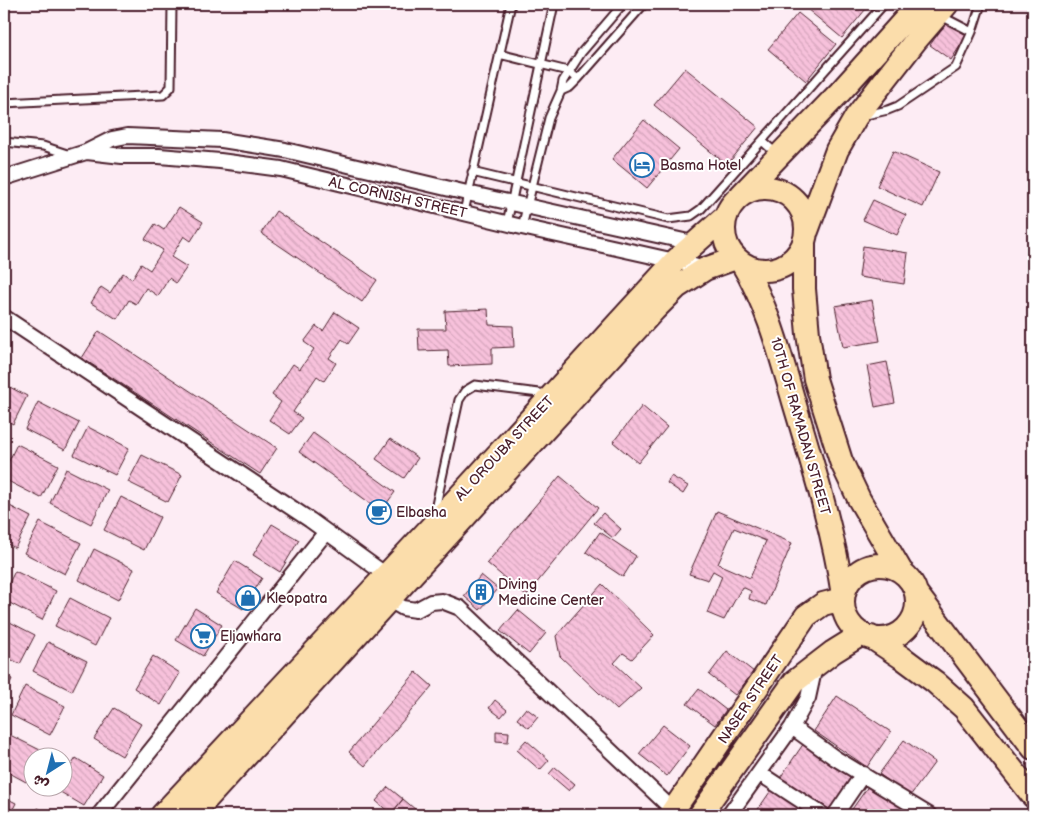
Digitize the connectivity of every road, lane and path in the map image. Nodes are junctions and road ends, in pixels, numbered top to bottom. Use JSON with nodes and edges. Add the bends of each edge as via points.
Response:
{"nodes":[{"id":1,"x":172,"y":4,"type":"edge"},
{"id":2,"x":511,"y":4,"type":"edge"},
{"id":3,"x":554,"y":4,"type":"edge"},
{"id":4,"x":623,"y":4,"type":"edge"},
{"id":5,"x":644,"y":4,"type":"edge"},
{"id":6,"x":884,"y":4,"type":"edge"},
{"id":7,"x":981,"y":4,"type":"edge"},
{"id":8,"x":934,"y":7,"type":"edge"},
{"id":9,"x":972,"y":32,"type":"junction"},
{"id":10,"x":499,"y":54,"type":"junction"},
{"id":11,"x":540,"y":63,"type":"junction"},
{"id":12,"x":568,"y":71,"type":"junction"},
{"id":13,"x":578,"y":79,"type":"junction"},
{"id":14,"x":561,"y":91,"type":"junction"},
{"id":15,"x":4,"y":103,"type":"edge"},
{"id":16,"x":856,"y":117,"type":"junction"},
{"id":17,"x":762,"y":141,"type":"junction"},
{"id":18,"x":4,"y":142,"type":"edge"},
{"id":19,"x":86,"y":152,"type":"junction"},
{"id":20,"x":72,"y":156,"type":"junction"},
{"id":21,"x":779,"y":156,"type":"junction"},
{"id":22,"x":472,"y":172,"type":"junction"},
{"id":23,"x":8,"y":175,"type":"edge"},
{"id":24,"x":515,"y":181,"type":"junction"},
{"id":25,"x":532,"y":186,"type":"junction"},
{"id":26,"x":467,"y":193,"type":"junction"},
{"id":27,"x":741,"y":195,"type":"junction"},
{"id":28,"x":510,"y":203,"type":"junction"},
{"id":29,"x":528,"y":206,"type":"junction"},
{"id":30,"x":464,"y":212,"type":"junction"},
{"id":31,"x":726,"y":216,"type":"junction"},
{"id":32,"x":506,"y":223,"type":"junction"},
{"id":33,"x":522,"y":226,"type":"junction"},
{"id":34,"x":805,"y":237,"type":"junction"},
{"id":35,"x":693,"y":243,"type":"junction"},
{"id":36,"x":675,"y":261,"type":"junction"},
{"id":37,"x":739,"y":261,"type":"junction"},
{"id":38,"x":705,"y":269,"type":"junction"},
{"id":39,"x":4,"y":317,"type":"edge"},
{"id":40,"x":552,"y":395,"type":"junction"},
{"id":41,"x":432,"y":526,"type":"junction"},
{"id":42,"x":326,"y":532,"type":"junction"},
{"id":43,"x":901,"y":571,"type":"junction"},
{"id":44,"x":386,"y":575,"type":"junction"},
{"id":45,"x":917,"y":594,"type":"junction"},
{"id":46,"x":843,"y":597,"type":"junction"},
{"id":47,"x":389,"y":600,"type":"junction"},
{"id":48,"x":867,"y":636,"type":"junction"},
{"id":49,"x":815,"y":665,"type":"junction"},
{"id":50,"x":792,"y":727,"type":"junction"},
{"id":51,"x":1033,"y":748,"type":"edge"},
{"id":52,"x":759,"y":772,"type":"junction"},
{"id":53,"x":863,"y":774,"type":"junction"},
{"id":54,"x":1033,"y":796,"type":"edge"},
{"id":55,"x":672,"y":813,"type":"edge"},
{"id":56,"x":99,"y":815,"type":"edge"},
{"id":57,"x":162,"y":815,"type":"edge"},
{"id":58,"x":192,"y":815,"type":"edge"},
{"id":59,"x":700,"y":815,"type":"edge"},
{"id":60,"x":729,"y":815,"type":"edge"},
{"id":61,"x":823,"y":815,"type":"edge"},
{"id":62,"x":835,"y":815,"type":"edge"},
{"id":63,"x":928,"y":815,"type":"edge"}],
"edges":[{"from":1,"to":15,"type":"lane","via":[[172,87],[163,95]]},
{"from":2,"to":10,"type":"lane"},
{"from":3,"to":11,"type":"lane"},
{"from":4,"to":12,"type":"lane"},
{"from":5,"to":13,"type":"lane"},
{"from":6,"to":17,"type":"lane"},
{"from":7,"to":9,"type":"lane"},
{"from":8,"to":9,"type":"lane"},
{"from":8,"to":16,"type":"main road"},
{"from":8,"to":21,"type":"main road","via":[[840,92]]},
{"from":9,"to":16,"type":"lane","via":[[956,67],[898,106]]},
{"from":10,"to":11,"type":"lane"},
{"from":10,"to":22,"type":"lane"},
{"from":11,"to":12,"type":"lane"},
{"from":11,"to":24,"type":"lane"},
{"from":12,"to":13,"type":"lane"},
{"from":12,"to":14,"type":"lane"},
{"from":13,"to":14,"type":"lane"},
{"from":14,"to":25,"type":"lane","via":[[549,118]]},
{"from":16,"to":34,"type":"main road","via":[[837,150]]},
{"from":17,"to":21,"type":"lane"},
{"from":17,"to":25,"type":"lane","via":[[701,209],[682,218],[668,219]]},
{"from":18,"to":20,"type":"lane","via":[[43,146]]},
{"from":19,"to":20,"type":"street","name":"AL CORNISH STREET"},
{"from":19,"to":26,"type":"street","name":"AL CORNISH STREET","via":[[112,139],[127,136],[222,140],[285,150]]},
{"from":19,"to":30,"type":"street","name":"AL CORNISH STREET","via":[[220,161],[281,169]]},
{"from":20,"to":23,"type":"street","name":"AL CORNISH STREET"},
{"from":21,"to":27,"type":"main road"},
{"from":22,"to":24,"type":"lane"},
{"from":22,"to":26,"type":"lane"},
{"from":24,"to":25,"type":"lane"},
{"from":24,"to":28,"type":"lane"},
{"from":25,"to":29,"type":"lane"},
{"from":26,"to":28,"type":"street","name":"AL CORNISH STREET"},
{"from":26,"to":30,"type":"lane"},
{"from":27,"to":31,"type":"main road"},
{"from":27,"to":34,"type":"main road","via":[[753,189],[766,188],[790,196],[805,218]]},
{"from":28,"to":29,"type":"street","name":"AL CORNISH STREET"},
{"from":28,"to":32,"type":"lane"},
{"from":29,"to":33,"type":"lane"},
{"from":29,"to":35,"type":"street","name":"AL CORNISH STREET"},
{"from":30,"to":32,"type":"street","name":"AL CORNISH STREET"},
{"from":31,"to":35,"type":"main road","name":"AL OROUBA STREET"},
{"from":31,"to":37,"type":"main road","via":[[725,238]]},
{"from":32,"to":33,"type":"street","name":"AL CORNISH STREET"},
{"from":33,"to":36,"type":"street","name":"AL CORNISH STREET"},
{"from":34,"to":37,"type":"main road","via":[[796,257],[784,266],[770,270],[755,269]]},
{"from":34,"to":43,"type":"main road","name":"10TH OF RAMADAN STREET","via":[[804,289],[815,379],[841,461]]},
{"from":35,"to":36,"type":"main road","name":"AL OROUBA STREET"},
{"from":36,"to":38,"type":"street","name":"AL CORNISH STREET"},
{"from":36,"to":40,"type":"main road","name":"AL OROUBA STREET"},
{"from":37,"to":38,"type":"main road","name":"AL OROUBA STREET"},
{"from":37,"to":46,"type":"main road","name":"10TH OF RAMADAN STREET","via":[[754,283],[772,328],[830,522]]},
{"from":38,"to":47,"type":"main road","name":"AL OROUBA STREET","via":[[677,287],[654,310]]},
{"from":39,"to":42,"type":"street"},
{"from":40,"to":41,"type":"main road","name":"AL OROUBA STREET"},
{"from":40,"to":41,"type":"lane","via":[[475,386],[465,391],[459,400]]},
{"from":41,"to":44,"type":"main road","name":"AL OROUBA STREET"},
{"from":42,"to":44,"type":"street"},
{"from":42,"to":56,"type":"street"},
{"from":43,"to":45,"type":"main road"},
{"from":43,"to":46,"type":"main road","via":[[887,565],[872,565],[859,570],[848,581]]},
{"from":44,"to":57,"type":"main road","name":"AL OROUBA STREET"},
{"from":45,"to":48,"type":"main road","via":[[917,608],[912,621],[902,632],[890,638]]},
{"from":45,"to":51,"type":"main road"},
{"from":46,"to":48,"type":"main road","via":[[844,613],[851,625]]},
{"from":46,"to":55,"type":"main road","name":"NASER STREET","via":[[823,604],[806,616]]},
{"from":47,"to":55,"type":"street","via":[[403,608],[416,610],[431,602],[460,608]]},
{"from":47,"to":58,"type":"main road","name":"AL OROUBA STREET"},
{"from":48,"to":49,"type":"main road","name":"NASER STREET"},
{"from":48,"to":54,"type":"main road","via":[[935,682],[964,708]]},
{"from":49,"to":50,"type":"street","via":[[808,698]]},
{"from":49,"to":59,"type":"main road","name":"NASER STREET","via":[[794,682]]},
{"from":50,"to":52,"type":"street"},
{"from":50,"to":53,"type":"street"},
{"from":52,"to":60,"type":"street"},
{"from":52,"to":61,"type":"street"},
{"from":53,"to":62,"type":"street"},
{"from":53,"to":63,"type":"street"}]}
